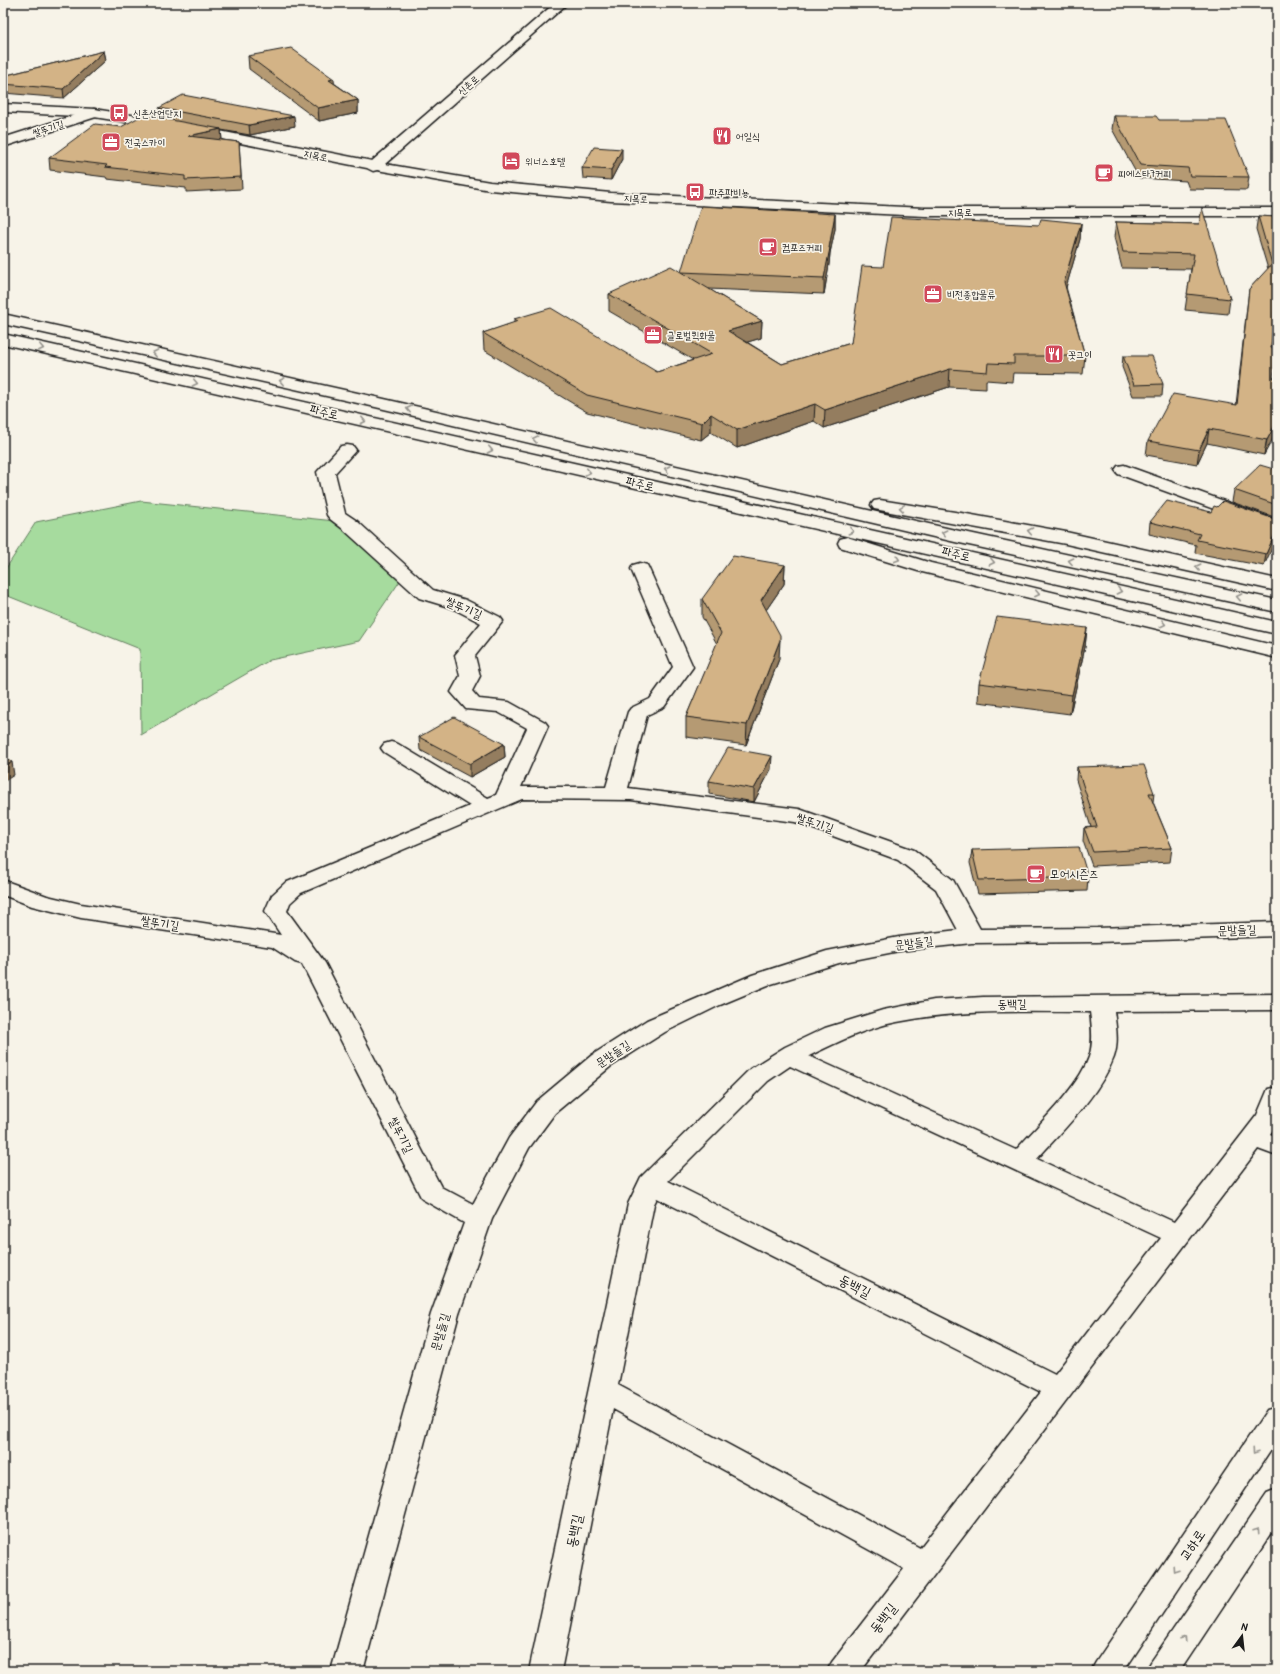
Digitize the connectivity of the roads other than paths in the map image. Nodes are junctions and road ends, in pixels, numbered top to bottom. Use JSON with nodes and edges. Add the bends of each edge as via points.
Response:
{"nodes":[{"id":1,"x":562,"y":3,"type":"edge"},
{"id":2,"x":3,"y":108,"type":"edge"},
{"id":3,"x":94,"y":113,"type":"junction"},
{"id":4,"x":3,"y":143,"type":"edge"},
{"id":5,"x":373,"y":166,"type":"junction"},
{"id":6,"x":1277,"y":212,"type":"edge"},
{"id":7,"x":3,"y":319,"type":"edge"},
{"id":8,"x":3,"y":339,"type":"edge"},
{"id":9,"x":347,"y":450,"type":"dead end"},
{"id":10,"x":1124,"y":470,"type":"dead end"},
{"id":11,"x":694,"y":475,"type":"junction"},
{"id":12,"x":699,"y":497,"type":"junction"},
{"id":13,"x":1277,"y":526,"type":"edge"},
{"id":14,"x":640,"y":569,"type":"dead end"},
{"id":15,"x":1277,"y":585,"type":"edge"},
{"id":16,"x":1277,"y":606,"type":"edge"},
{"id":17,"x":1277,"y":628,"type":"edge"},
{"id":18,"x":1277,"y":652,"type":"edge"},
{"id":19,"x":391,"y":748,"type":"dead end"},
{"id":20,"x":615,"y":794,"type":"junction"},
{"id":21,"x":496,"y":803,"type":"junction"},
{"id":22,"x":3,"y":887,"type":"edge"},
{"id":23,"x":1277,"y":929,"type":"edge"},
{"id":24,"x":972,"y":936,"type":"junction"},
{"id":25,"x":313,"y":963,"type":"junction"},
{"id":26,"x":1277,"y":1002,"type":"edge"},
{"id":27,"x":1101,"y":1004,"type":"junction"},
{"id":28,"x":789,"y":1056,"type":"junction"},
{"id":29,"x":1277,"y":1095,"type":"edge"},
{"id":30,"x":1265,"y":1142,"type":"edge"},
{"id":31,"x":1020,"y":1162,"type":"junction"},
{"id":32,"x":650,"y":1183,"type":"junction"},
{"id":33,"x":479,"y":1219,"type":"junction"},
{"id":34,"x":1178,"y":1235,"type":"junction"},
{"id":35,"x":1060,"y":1389,"type":"junction"},
{"id":36,"x":603,"y":1390,"type":"junction"},
{"id":37,"x":1277,"y":1418,"type":"edge"},
{"id":38,"x":1277,"y":1501,"type":"edge"},
{"id":39,"x":924,"y":1565,"type":"junction"},
{"id":40,"x":347,"y":1671,"type":"edge"},
{"id":41,"x":545,"y":1671,"type":"edge"},
{"id":42,"x":843,"y":1671,"type":"edge"},
{"id":43,"x":1107,"y":1671,"type":"edge"},
{"id":44,"x":1162,"y":1671,"type":"edge"}],
"edges":[{"from":1,"to":5,"type":"street","name":"신촌로"},
{"from":2,"to":3,"type":"street","name":"지목로"},
{"from":3,"to":4,"type":"street","name":"쌀뚜기길"},
{"from":3,"to":5,"type":"street","name":"지목로","via":[[169,125]]},
{"from":5,"to":6,"type":"street","name":"지목로","via":[[490,186],[619,198],[925,212]]},
{"from":11,"to":7,"type":"street","name":"파주로","one_way":true},
{"from":8,"to":12,"type":"street","name":"파주로","one_way":true},
{"from":9,"to":21,"type":"street","name":"쌀뚜기길","via":[[326,472],[336,515],[426,594],[459,604],[493,621],[465,655],[470,676],[461,692],[473,705],[502,706],[538,726]]},
{"from":10,"to":13,"type":"street"},
{"from":15,"to":11,"type":"street","one_way":true,"via":[[983,522]]},
{"from":16,"to":11,"type":"street","name":"파주로","one_way":true},
{"from":12,"to":17,"type":"street","name":"파주로","one_way":true},
{"from":12,"to":18,"type":"street","one_way":true,"via":[[925,568]]},
{"from":14,"to":20,"type":"street","via":[[683,667],[657,703],[638,712]]},
{"from":19,"to":21,"type":"street"},
{"from":20,"to":21,"type":"street","name":"쌀뚜기길","via":[[520,793]]},
{"from":20,"to":24,"type":"street","name":"쌀뚜기길","via":[[799,816],[906,856],[945,885]]},
{"from":21,"to":25,"type":"street","name":"쌀뚜기길","via":[[293,888],[280,900],[276,911]]},
{"from":22,"to":25,"type":"street","name":"쌀뚜기길","via":[[40,901],[81,911],[278,941]]},
{"from":23,"to":24,"type":"street","name":"문발들길"},
{"from":24,"to":33,"type":"street","name":"문발들길","via":[[899,944],[834,956],[760,980],[656,1026],[600,1061],[546,1107],[518,1144]]},
{"from":25,"to":33,"type":"street","name":"쌀뚜기길","via":[[431,1193]]},
{"from":26,"to":27,"type":"street","name":"동백길"},
{"from":27,"to":28,"type":"street","name":"동백길","via":[[983,1005],[934,1008],[892,1015],[834,1034]]},
{"from":27,"to":31,"type":"street","via":[[1105,1031],[1102,1056],[1088,1084]]},
{"from":28,"to":31,"type":"street"},
{"from":28,"to":32,"type":"street","name":"동백길","via":[[759,1075]]},
{"from":29,"to":30,"type":"street","name":"동백길","via":[[1269,1117]]},
{"from":30,"to":34,"type":"street","name":"동백길"},
{"from":31,"to":34,"type":"street"},
{"from":32,"to":35,"type":"street","name":"동백길"},
{"from":32,"to":36,"type":"street","name":"동백길","via":[[642,1204]]},
{"from":33,"to":40,"type":"street","name":"문발들길","via":[[445,1314]]},
{"from":34,"to":35,"type":"street","name":"동백길"},
{"from":35,"to":39,"type":"street","name":"동백길"},
{"from":36,"to":39,"type":"street"},
{"from":36,"to":41,"type":"street","name":"동백길"},
{"from":37,"to":43,"type":"street","name":"교하로","one_way":true},
{"from":44,"to":38,"type":"street","one_way":true},
{"from":39,"to":42,"type":"street","name":"동백길"}]}
